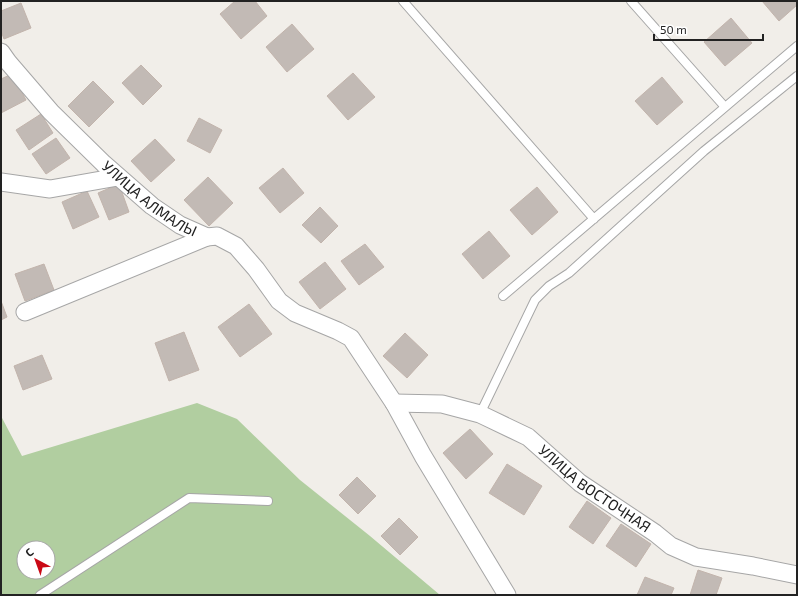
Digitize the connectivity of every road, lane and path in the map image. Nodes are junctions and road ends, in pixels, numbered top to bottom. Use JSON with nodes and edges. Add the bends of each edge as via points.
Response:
{"nodes":[{"id":1,"x":403,"y":1,"type":"edge"},
{"id":2,"x":631,"y":1,"type":"edge"},
{"id":3,"x":797,"y":46,"type":"edge"},
{"id":4,"x":1,"y":52,"type":"edge"},
{"id":5,"x":797,"y":76,"type":"edge"},
{"id":6,"x":725,"y":107,"type":"junction"},
{"id":7,"x":118,"y":177,"type":"junction"},
{"id":8,"x":1,"y":182,"type":"edge"},
{"id":9,"x":594,"y":219,"type":"junction"},
{"id":10,"x":207,"y":237,"type":"junction"},
{"id":11,"x":503,"y":296,"type":"dead end"},
{"id":12,"x":25,"y":312,"type":"dead end"},
{"id":13,"x":394,"y":403,"type":"junction"},
{"id":14,"x":480,"y":414,"type":"junction"},
{"id":15,"x":268,"y":501,"type":"dead end"},
{"id":16,"x":797,"y":575,"type":"edge"},
{"id":17,"x":40,"y":595,"type":"edge"},
{"id":18,"x":507,"y":595,"type":"edge"}],
"edges":[{"from":1,"to":9,"type":"lane"},
{"from":2,"to":6,"type":"lane"},
{"from":3,"to":6,"type":"lane"},
{"from":4,"to":7,"type":"street","name":"УЛИЦА АЛМАЛЫ","via":[[51,112]]},
{"from":5,"to":14,"type":"lane","via":[[704,151],[569,273],[549,286],[535,300]]},
{"from":6,"to":9,"type":"lane"},
{"from":7,"to":8,"type":"street","via":[[50,190]]},
{"from":7,"to":10,"type":"street","name":"УЛИЦА АЛМАЛЫ","via":[[152,206],[180,225]]},
{"from":9,"to":11,"type":"lane"},
{"from":10,"to":12,"type":"street"},
{"from":10,"to":13,"type":"street","name":"УЛИЦА АЛМАЛЫ","via":[[217,236],[236,246],[279,301],[295,313],[352,338]]},
{"from":13,"to":14,"type":"street","name":"УЛИЦА ВОСТОЧНАЯ","via":[[442,404]]},
{"from":13,"to":18,"type":"street","name":"УЛИЦА АЛМАЛЫ"},
{"from":14,"to":16,"type":"street","name":"УЛИЦА ВОСТОЧНАЯ","via":[[528,437],[580,483],[671,546],[696,558]]},
{"from":15,"to":17,"type":"lane","via":[[188,498]]}]}
